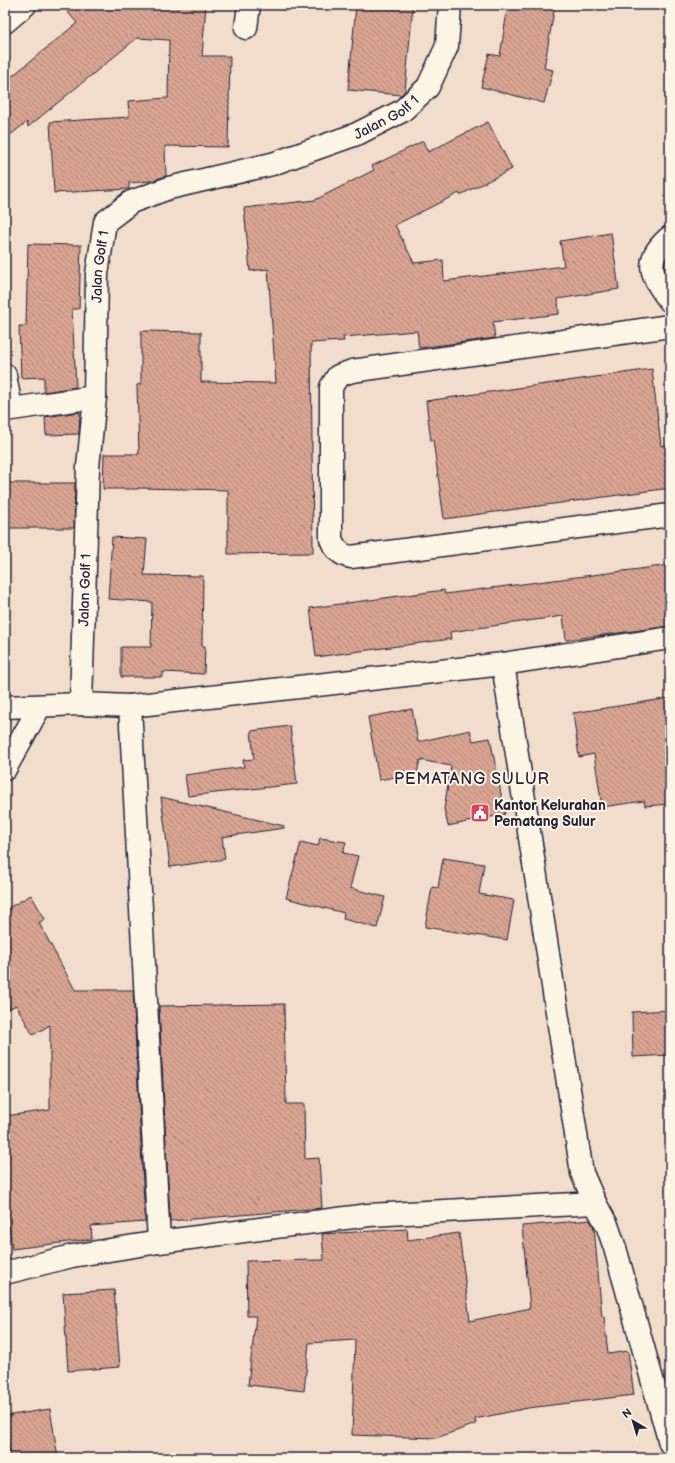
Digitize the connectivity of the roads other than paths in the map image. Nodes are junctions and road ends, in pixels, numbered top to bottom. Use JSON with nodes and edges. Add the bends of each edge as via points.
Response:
{"nodes":[{"id":1,"x":25,"y":5,"type":"edge"},
{"id":2,"x":249,"y":5,"type":"edge"},
{"id":3,"x":450,"y":5,"type":"edge"},
{"id":4,"x":5,"y":22,"type":"edge"},
{"id":5,"x":246,"y":28,"type":"dead end"},
{"id":6,"x":670,"y":237,"type":"edge"},
{"id":7,"x":670,"y":301,"type":"edge"},
{"id":8,"x":670,"y":326,"type":"edge"},
{"id":9,"x":5,"y":375,"type":"edge"},
{"id":10,"x":95,"y":397,"type":"junction"},
{"id":11,"x":8,"y":409,"type":"edge"},
{"id":12,"x":670,"y":515,"type":"edge"},
{"id":13,"x":670,"y":638,"type":"edge"},
{"id":14,"x":503,"y":664,"type":"junction"},
{"id":15,"x":81,"y":704,"type":"junction"},
{"id":16,"x":40,"y":706,"type":"junction"},
{"id":17,"x":130,"y":706,"type":"junction"},
{"id":18,"x":5,"y":707,"type":"edge"},
{"id":19,"x":5,"y":769,"type":"edge"},
{"id":20,"x":595,"y":1203,"type":"junction"},
{"id":21,"x":160,"y":1242,"type":"junction"},
{"id":22,"x":5,"y":1273,"type":"edge"},
{"id":23,"x":670,"y":1443,"type":"edge"}],
"edges":[{"from":1,"to":4,"type":"street"},
{"from":2,"to":5,"type":"street"},
{"from":3,"to":10,"type":"street","name":"Jalan Golf 1","via":[[447,46],[428,87],[402,111],[357,134],[272,164],[169,188],[131,202],[105,222],[97,274]]},
{"from":6,"to":7,"type":"street","via":[[655,254],[651,265],[657,284]]},
{"from":8,"to":12,"type":"street","via":[[352,371],[338,376],[331,387],[331,539],[339,552],[351,557]]},
{"from":9,"to":11,"type":"street"},
{"from":10,"to":11,"type":"street"},
{"from":10,"to":15,"type":"street","name":"Jalan Golf 1","via":[[88,467]]},
{"from":13,"to":14,"type":"street"},
{"from":14,"to":17,"type":"street"},
{"from":14,"to":20,"type":"street","via":[[582,1173]]},
{"from":15,"to":16,"type":"street"},
{"from":15,"to":17,"type":"street"},
{"from":16,"to":18,"type":"street"},
{"from":16,"to":19,"type":"street"},
{"from":17,"to":21,"type":"street"},
{"from":20,"to":21,"type":"street","via":[[368,1215]]},
{"from":20,"to":23,"type":"street","via":[[615,1248]]},
{"from":21,"to":22,"type":"street","via":[[72,1256]]}]}
